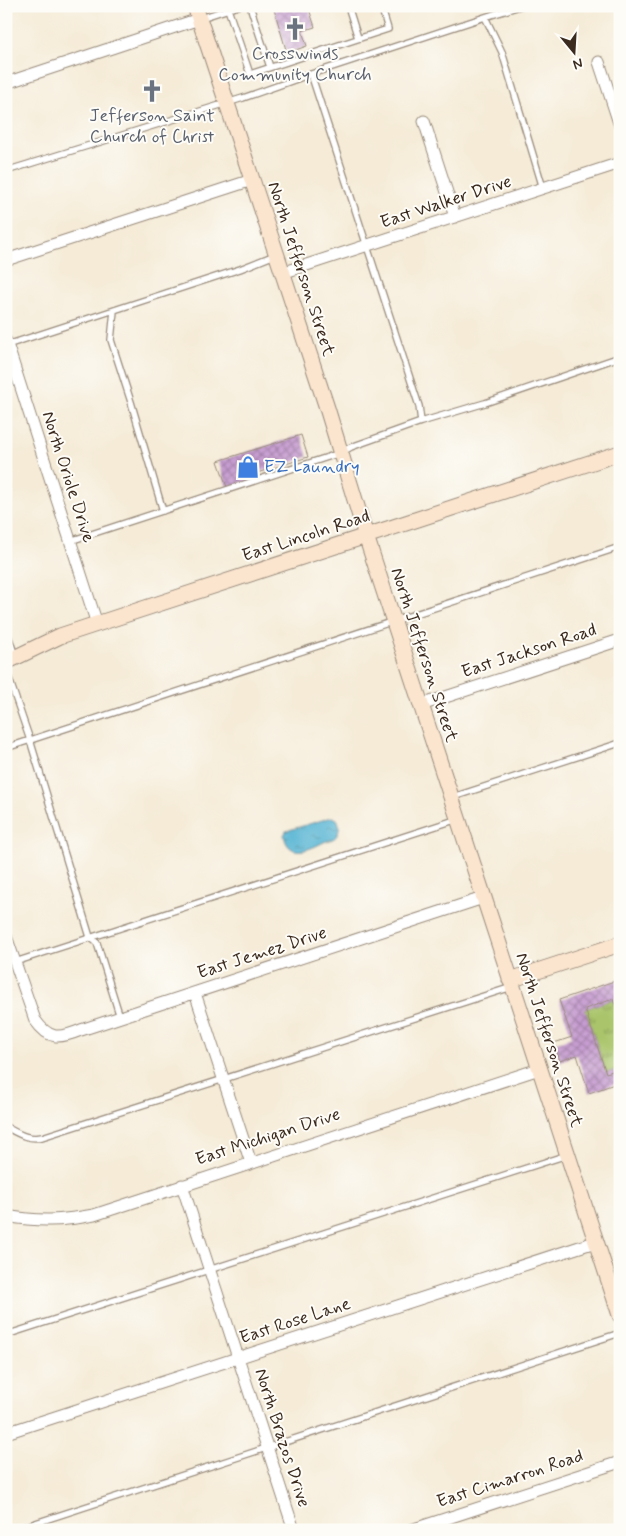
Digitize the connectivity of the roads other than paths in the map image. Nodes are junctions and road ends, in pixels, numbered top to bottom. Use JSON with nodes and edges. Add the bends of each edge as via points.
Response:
{"nodes":[{"id":1,"x":238,"y":6,"type":"edge"},
{"id":2,"x":250,"y":6,"type":"edge"},
{"id":3,"x":348,"y":6,"type":"edge"},
{"id":4,"x":381,"y":6,"type":"edge"},
{"id":5,"x":520,"y":6,"type":"edge"},
{"id":6,"x":228,"y":9,"type":"junction"},
{"id":7,"x":197,"y":12,"type":"edge"},
{"id":8,"x":485,"y":17,"type":"junction"},
{"id":9,"x":358,"y":38,"type":"junction"},
{"id":10,"x":599,"y":62,"type":"dead end"},
{"id":11,"x":270,"y":67,"type":"junction"},
{"id":12,"x":311,"y":74,"type":"junction"},
{"id":13,"x":6,"y":83,"type":"edge"},
{"id":14,"x":227,"y":103,"type":"junction"},
{"id":15,"x":424,"y":121,"type":"dead end"},
{"id":16,"x":620,"y":126,"type":"edge"},
{"id":17,"x":620,"y":163,"type":"edge"},
{"id":18,"x":6,"y":171,"type":"edge"},
{"id":19,"x":252,"y":180,"type":"junction"},
{"id":20,"x":543,"y":188,"type":"junction"},
{"id":21,"x":455,"y":218,"type":"junction"},
{"id":22,"x":368,"y":246,"type":"junction"},
{"id":23,"x":276,"y":254,"type":"junction"},
{"id":24,"x":6,"y":260,"type":"edge"},
{"id":25,"x":282,"y":273,"type":"junction"},
{"id":26,"x":114,"y":311,"type":"junction"},
{"id":27,"x":7,"y":343,"type":"edge"},
{"id":28,"x":620,"y":357,"type":"edge"},
{"id":29,"x":421,"y":422,"type":"junction"},
{"id":30,"x":340,"y":453,"type":"junction"},
{"id":31,"x":620,"y":453,"type":"edge"},
{"id":32,"x":163,"y":511,"type":"junction"},
{"id":33,"x":366,"y":536,"type":"junction"},
{"id":34,"x":70,"y":541,"type":"junction"},
{"id":35,"x":620,"y":547,"type":"edge"},
{"id":36,"x":394,"y":622,"type":"junction"},
{"id":37,"x":97,"y":624,"type":"junction"},
{"id":38,"x":6,"y":629,"type":"edge"},
{"id":39,"x":620,"y":640,"type":"edge"},
{"id":40,"x":9,"y":663,"type":"edge"},
{"id":41,"x":421,"y":705,"type":"junction"},
{"id":42,"x":30,"y":740,"type":"junction"},
{"id":43,"x":620,"y":743,"type":"edge"},
{"id":44,"x":6,"y":748,"type":"edge"},
{"id":45,"x":451,"y":798,"type":"junction"},
{"id":46,"x":458,"y":819,"type":"junction"},
{"id":47,"x":483,"y":898,"type":"junction"},
{"id":48,"x":6,"y":936,"type":"edge"},
{"id":49,"x":90,"y":937,"type":"junction"},
{"id":50,"x":620,"y":944,"type":"edge"},
{"id":51,"x":15,"y":962,"type":"junction"},
{"id":52,"x":511,"y":984,"type":"junction"},
{"id":53,"x":195,"y":993,"type":"junction"},
{"id":54,"x":120,"y":1017,"type":"junction"},
{"id":55,"x":539,"y":1069,"type":"junction"},
{"id":56,"x":223,"y":1079,"type":"junction"},
{"id":57,"x":6,"y":1127,"type":"edge"},
{"id":58,"x":567,"y":1155,"type":"junction"},
{"id":59,"x":251,"y":1163,"type":"junction"},
{"id":60,"x":182,"y":1185,"type":"junction"},
{"id":61,"x":6,"y":1216,"type":"edge"},
{"id":62,"x":595,"y":1242,"type":"junction"},
{"id":63,"x":210,"y":1269,"type":"junction"},
{"id":64,"x":619,"y":1312,"type":"edge"},
{"id":65,"x":620,"y":1333,"type":"edge"},
{"id":66,"x":6,"y":1335,"type":"edge"},
{"id":67,"x":238,"y":1358,"type":"junction"},
{"id":68,"x":6,"y":1433,"type":"edge"},
{"id":69,"x":267,"y":1449,"type":"junction"},
{"id":70,"x":620,"y":1462,"type":"edge"},
{"id":71,"x":14,"y":1530,"type":"edge"},
{"id":72,"x":294,"y":1530,"type":"edge"},
{"id":73,"x":411,"y":1530,"type":"edge"}],
"edges":[{"from":1,"to":6,"type":"lane"},
{"from":2,"to":11,"type":"lane"},
{"from":3,"to":9,"type":"lane"},
{"from":4,"to":9,"type":"lane","via":[[388,29]]},
{"from":5,"to":8,"type":"lane"},
{"from":6,"to":7,"type":"lane"},
{"from":6,"to":11,"type":"lane","via":[[250,74]]},
{"from":7,"to":13,"type":"street"},
{"from":7,"to":14,"type":"street","name":"North Jefferson Street"},
{"from":8,"to":12,"type":"lane"},
{"from":8,"to":20,"type":"lane","via":[[502,52]]},
{"from":9,"to":11,"type":"lane"},
{"from":10,"to":16,"type":"street"},
{"from":12,"to":14,"type":"lane"},
{"from":12,"to":22,"type":"lane"},
{"from":14,"to":18,"type":"lane"},
{"from":14,"to":19,"type":"street","name":"North Jefferson Street"},
{"from":15,"to":21,"type":"street"},
{"from":17,"to":20,"type":"street","name":"East Walker Drive"},
{"from":19,"to":23,"type":"street","name":"North Jefferson Street"},
{"from":19,"to":24,"type":"street"},
{"from":20,"to":21,"type":"street","name":"East Walker Drive"},
{"from":21,"to":22,"type":"street","name":"East Walker Drive"},
{"from":22,"to":25,"type":"street","name":"East Walker Drive"},
{"from":22,"to":29,"type":"lane","via":[[419,406]]},
{"from":23,"to":25,"type":"street","name":"North Jefferson Street"},
{"from":23,"to":26,"type":"lane"},
{"from":25,"to":30,"type":"street","name":"North Jefferson Street"},
{"from":26,"to":27,"type":"lane"},
{"from":26,"to":32,"type":"lane","via":[[111,340]]},
{"from":27,"to":34,"type":"street","name":"North Oriole Drive"},
{"from":28,"to":29,"type":"lane"},
{"from":29,"to":30,"type":"lane","via":[[351,446]]},
{"from":30,"to":32,"type":"lane"},
{"from":30,"to":33,"type":"street","name":"North Jefferson Street"},
{"from":31,"to":33,"type":"street","name":"East Lincoln Road"},
{"from":32,"to":34,"type":"lane"},
{"from":33,"to":36,"type":"street","name":"North Jefferson Street"},
{"from":33,"to":37,"type":"street","name":"East Lincoln Road"},
{"from":34,"to":37,"type":"street","name":"North Oriole Drive"},
{"from":35,"to":36,"type":"lane"},
{"from":36,"to":41,"type":"street","name":"North Jefferson Street"},
{"from":36,"to":42,"type":"lane"},
{"from":37,"to":40,"type":"street","name":"East Lincoln Road","via":[[60,636]]},
{"from":38,"to":40,"type":"lane"},
{"from":39,"to":41,"type":"street","name":"East Jackson Road"},
{"from":40,"to":42,"type":"lane"},
{"from":41,"to":45,"type":"street","name":"North Jefferson Street"},
{"from":42,"to":44,"type":"lane"},
{"from":42,"to":49,"type":"lane"},
{"from":43,"to":45,"type":"lane"},
{"from":45,"to":46,"type":"street","name":"North Jefferson Street"},
{"from":46,"to":47,"type":"street","name":"North Jefferson Street"},
{"from":46,"to":49,"type":"lane"},
{"from":47,"to":52,"type":"street","name":"North Jefferson Street"},
{"from":47,"to":53,"type":"street","name":"East Jemez Drive"},
{"from":48,"to":51,"type":"street"},
{"from":49,"to":51,"type":"lane"},
{"from":49,"to":54,"type":"lane","via":[[97,943]]},
{"from":50,"to":52,"type":"street"},
{"from":51,"to":54,"type":"street","name":"East Jemez Drive","via":[[35,1020],[52,1036],[66,1036]]},
{"from":52,"to":55,"type":"street","name":"North Jefferson Street"},
{"from":52,"to":56,"type":"lane"},
{"from":53,"to":54,"type":"street","name":"East Jemez Drive"},
{"from":53,"to":56,"type":"street"},
{"from":55,"to":58,"type":"street","name":"North Jefferson Street"},
{"from":55,"to":59,"type":"street","name":"East Michigan Drive"},
{"from":56,"to":57,"type":"lane","via":[[34,1139]]},
{"from":56,"to":59,"type":"street"},
{"from":58,"to":62,"type":"street","name":"North Jefferson Street"},
{"from":58,"to":63,"type":"lane"},
{"from":59,"to":60,"type":"street","name":"East Michigan Drive"},
{"from":60,"to":61,"type":"street","name":"East Michigan Drive","via":[[94,1215],[41,1221]]},
{"from":60,"to":63,"type":"street","name":"North Brazos Drive"},
{"from":62,"to":64,"type":"street","name":"North Jefferson Street"},
{"from":62,"to":67,"type":"street","name":"East Rose Lane"},
{"from":63,"to":66,"type":"lane"},
{"from":63,"to":67,"type":"street","name":"North Brazos Drive"},
{"from":65,"to":69,"type":"lane"},
{"from":67,"to":68,"type":"street","name":"East Rose Lane"},
{"from":67,"to":69,"type":"street","name":"North Brazos Drive"},
{"from":69,"to":71,"type":"lane"},
{"from":69,"to":72,"type":"street","name":"North Brazos Drive"},
{"from":70,"to":73,"type":"street","name":"East Cimarron Road"}]}
